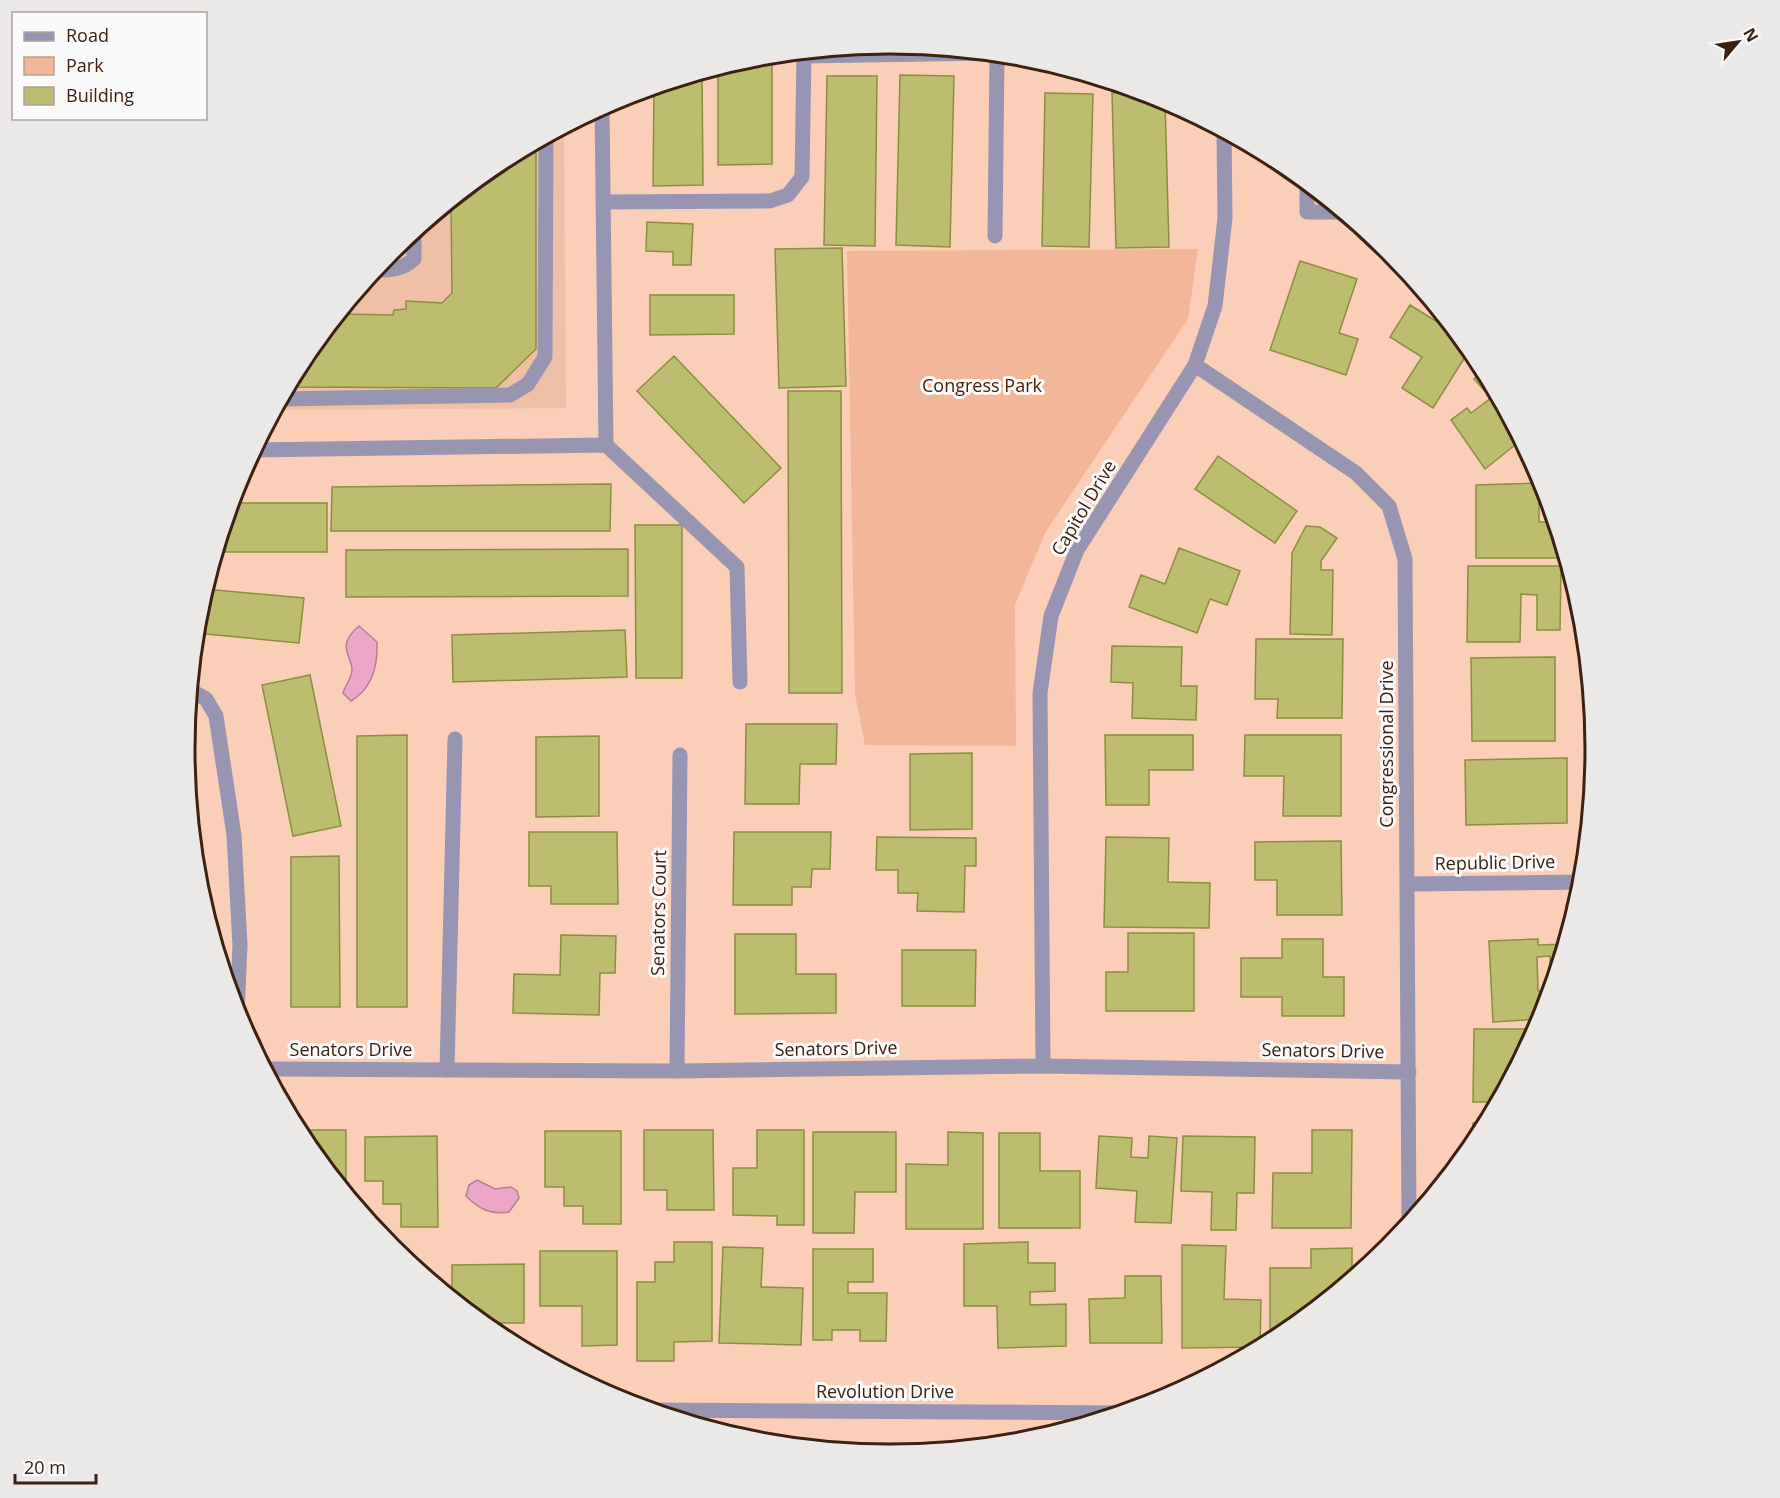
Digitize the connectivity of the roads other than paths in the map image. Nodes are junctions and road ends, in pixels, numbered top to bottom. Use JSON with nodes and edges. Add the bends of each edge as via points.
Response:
{"nodes":[{"id":1,"x":804,"y":59,"type":"edge"},
{"id":2,"x":997,"y":62,"type":"edge"},
{"id":3,"x":602,"y":117,"type":"edge"},
{"id":4,"x":1224,"y":140,"type":"edge"},
{"id":5,"x":546,"y":145,"type":"edge"},
{"id":6,"x":1307,"y":194,"type":"edge"},
{"id":7,"x":603,"y":202,"type":"junction"},
{"id":8,"x":1330,"y":212,"type":"edge"},
{"id":9,"x":995,"y":236,"type":"dead end"},
{"id":10,"x":414,"y":243,"type":"edge"},
{"id":11,"x":387,"y":270,"type":"edge"},
{"id":12,"x":1195,"y":365,"type":"junction"},
{"id":13,"x":289,"y":399,"type":"edge"},
{"id":14,"x":606,"y":445,"type":"junction"},
{"id":15,"x":263,"y":450,"type":"edge"},
{"id":16,"x":740,"y":682,"type":"dead end"},
{"id":17,"x":197,"y":694,"type":"edge"},
{"id":18,"x":455,"y":738,"type":"dead end"},
{"id":19,"x":680,"y":755,"type":"dead end"},
{"id":20,"x":1572,"y":882,"type":"edge"},
{"id":21,"x":1408,"y":884,"type":"junction"},
{"id":22,"x":238,"y":988,"type":"edge"},
{"id":23,"x":1042,"y":1066,"type":"junction"},
{"id":24,"x":274,"y":1069,"type":"edge"},
{"id":25,"x":447,"y":1070,"type":"junction"},
{"id":26,"x":677,"y":1071,"type":"junction"},
{"id":27,"x":1409,"y":1072,"type":"junction"},
{"id":28,"x":1409,"y":1211,"type":"edge"},
{"id":29,"x":678,"y":1410,"type":"edge"},
{"id":30,"x":1094,"y":1413,"type":"edge"}],
"edges":[{"from":1,"to":7,"type":"street","via":[[802,177],[788,195],[770,201]]},
{"from":2,"to":9,"type":"street"},
{"from":3,"to":7,"type":"street"},
{"from":4,"to":12,"type":"street","name":"Capitol Drive","via":[[1225,218],[1215,306]]},
{"from":5,"to":13,"type":"street","via":[[544,357],[528,384],[510,395]]},
{"from":6,"to":8,"type":"street","via":[[1307,212]]},
{"from":7,"to":14,"type":"street"},
{"from":10,"to":11,"type":"street","via":[[414,259],[407,266]]},
{"from":12,"to":21,"type":"street","name":"Congressional Drive","via":[[1356,473],[1389,506],[1405,559]]},
{"from":12,"to":23,"type":"street","name":"Capitol Drive","via":[[1077,550],[1051,616],[1040,693]]},
{"from":14,"to":15,"type":"street"},
{"from":14,"to":16,"type":"street","via":[[737,567]]},
{"from":17,"to":22,"type":"street","via":[[206,699],[216,716],[234,835],[240,945]]},
{"from":18,"to":25,"type":"street"},
{"from":19,"to":26,"type":"street","name":"Senators Court"},
{"from":20,"to":21,"type":"street","name":"Republic Drive"},
{"from":21,"to":27,"type":"street","name":"Congressional Drive"},
{"from":23,"to":26,"type":"street","name":"Senators Drive"},
{"from":23,"to":27,"type":"street","name":"Senators Drive"},
{"from":24,"to":25,"type":"street","name":"Senators Drive"},
{"from":25,"to":26,"type":"street","name":"Senators Drive"},
{"from":27,"to":28,"type":"street","name":"Congressional Drive"},
{"from":29,"to":30,"type":"street","name":"Revolution Drive"}]}
